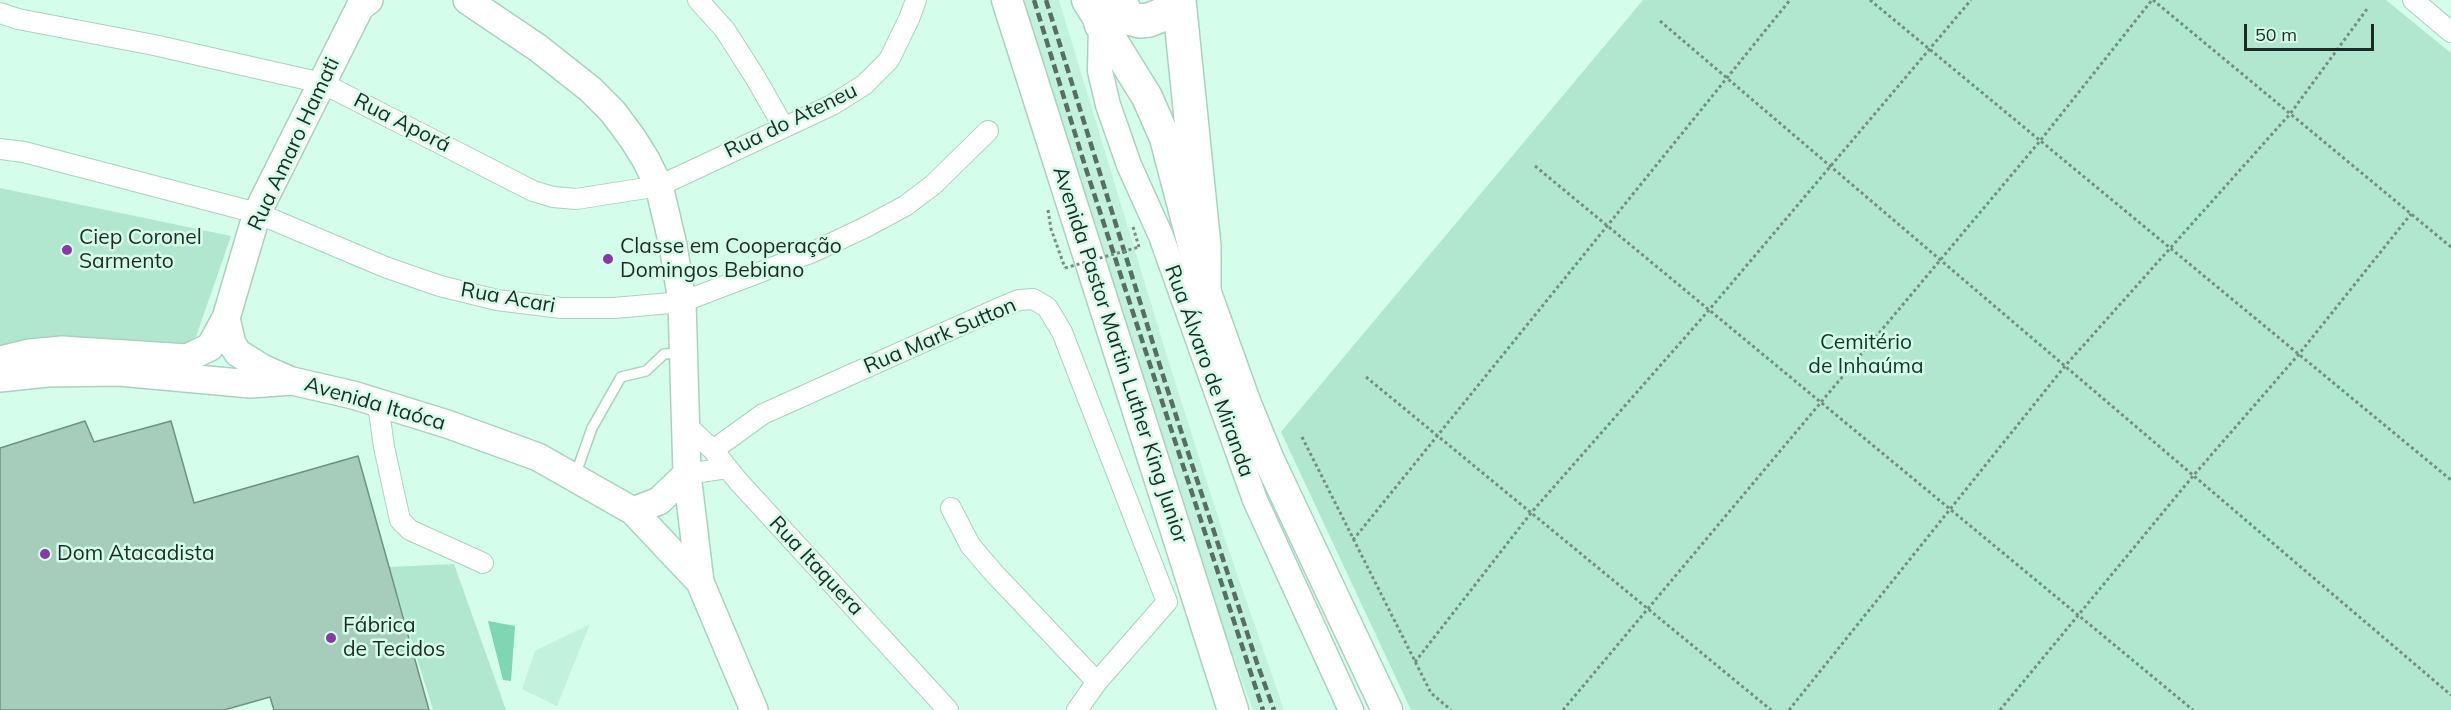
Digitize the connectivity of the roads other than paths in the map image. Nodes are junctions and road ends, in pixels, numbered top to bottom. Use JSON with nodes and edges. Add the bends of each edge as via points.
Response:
{"nodes":[{"id":1,"x":467,"y":0,"type":"edge"},
{"id":2,"x":698,"y":0,"type":"edge"},
{"id":3,"x":916,"y":0,"type":"edge"},
{"id":4,"x":1007,"y":0,"type":"edge"},
{"id":5,"x":1179,"y":0,"type":"edge"},
{"id":6,"x":363,"y":2,"type":"edge"},
{"id":7,"x":2415,"y":3,"type":"edge"},
{"id":8,"x":1103,"y":6,"type":"edge"},
{"id":9,"x":0,"y":13,"type":"edge"},
{"id":10,"x":2451,"y":32,"type":"edge"},
{"id":11,"x":322,"y":83,"type":"junction"},
{"id":12,"x":783,"y":126,"type":"junction"},
{"id":13,"x":988,"y":131,"type":"dead end"},
{"id":14,"x":0,"y":149,"type":"edge"},
{"id":15,"x":659,"y":186,"type":"junction"},
{"id":16,"x":257,"y":213,"type":"junction"},
{"id":17,"x":1204,"y":287,"type":"junction"},
{"id":18,"x":682,"y":302,"type":"junction"},
{"id":19,"x":226,"y":318,"type":"junction"},
{"id":20,"x":683,"y":352,"type":"junction"},
{"id":21,"x":0,"y":360,"type":"edge"},
{"id":22,"x":0,"y":378,"type":"edge"},
{"id":23,"x":292,"y":381,"type":"junction"},
{"id":24,"x":378,"y":404,"type":"junction"},
{"id":25,"x":684,"y":423,"type":"junction"},
{"id":26,"x":713,"y":450,"type":"junction"},
{"id":27,"x":727,"y":468,"type":"junction"},
{"id":28,"x":687,"y":474,"type":"junction"},
{"id":29,"x":574,"y":478,"type":"junction"},
{"id":30,"x":951,"y":508,"type":"dead end"},
{"id":31,"x":633,"y":510,"type":"junction"},
{"id":32,"x":483,"y":563,"type":"dead end"},
{"id":33,"x":700,"y":582,"type":"junction"},
{"id":34,"x":1097,"y":682,"type":"junction"},
{"id":35,"x":754,"y":710,"type":"edge"},
{"id":36,"x":948,"y":710,"type":"edge"},
{"id":37,"x":1077,"y":710,"type":"edge"},
{"id":38,"x":1233,"y":710,"type":"edge"},
{"id":39,"x":1351,"y":710,"type":"edge"},
{"id":40,"x":1387,"y":710,"type":"edge"}],
"edges":[{"from":1,"to":15,"type":"main road","via":[[590,89],[633,139]]},
{"from":2,"to":12,"type":"street","via":[[725,30]]},
{"from":3,"to":12,"type":"street","name":"Rua do Ateneu","via":[[889,60],[864,85],[832,105]]},
{"from":4,"to":38,"type":"main road","name":"Avenida Pastor Martin Luther King Junior"},
{"from":5,"to":8,"type":"highway","via":[[1164,14],[1140,21]]},
{"from":5,"to":17,"type":"highway","via":[[1204,246]]},
{"from":6,"to":11,"type":"main road","name":"Rua Amaro Hamati"},
{"from":7,"to":10,"type":"street"},
{"from":8,"to":17,"type":"main road","via":[[1165,138]]},
{"from":8,"to":39,"type":"street","name":"Rua Álvaro de Miranda","via":[[1100,71],[1129,165],[1161,236],[1255,500]]},
{"from":9,"to":11,"type":"street","name":"Rua Aporá"},
{"from":11,"to":15,"type":"street","name":"Rua Aporá","via":[[533,191],[576,199]]},
{"from":11,"to":16,"type":"main road","name":"Rua Amaro Hamati"},
{"from":12,"to":15,"type":"street","name":"Rua do Ateneu"},
{"from":13,"to":18,"type":"street","name":"Rua Acari","via":[[933,185],[905,206],[813,252]]},
{"from":14,"to":16,"type":"street","name":"Rua Acari"},
{"from":15,"to":18,"type":"main road"},
{"from":16,"to":18,"type":"street","name":"Rua Acari","via":[[385,267],[496,300],[561,308]]},
{"from":16,"to":19,"type":"main road","name":"Rua Amaro Hamati"},
{"from":17,"to":40,"type":"main road","via":[[1269,460]]},
{"from":18,"to":20,"type":"main road"},
{"from":19,"to":21,"type":"main road","via":[[210,347],[187,358],[62,351]]},
{"from":19,"to":23,"type":"main road","via":[[238,353]]},
{"from":20,"to":25,"type":"main road"},
{"from":20,"to":29,"type":"lane","via":[[664,354],[646,371],[621,377],[592,428]]},
{"from":22,"to":23,"type":"main road","name":"Avenida Itaóca","via":[[119,372],[251,384]]},
{"from":23,"to":24,"type":"main road","name":"Avenida Itaóca"},
{"from":24,"to":29,"type":"main road","name":"Avenida Itaóca","via":[[538,457]]},
{"from":24,"to":32,"type":"street","via":[[400,520],[410,530]]},
{"from":25,"to":26,"type":"street","name":"Rua Itaquera"},
{"from":25,"to":28,"type":"main road"},
{"from":26,"to":27,"type":"street","name":"Rua Itaquera"},
{"from":26,"to":34,"type":"street","name":"Rua Mark Sutton","via":[[763,414],[997,309],[1034,299],[1047,307],[1062,332],[1167,602]]},
{"from":27,"to":28,"type":"street"},
{"from":27,"to":36,"type":"street","name":"Rua Itaquera"},
{"from":28,"to":31,"type":"main road","via":[[659,501]]},
{"from":28,"to":33,"type":"main road"},
{"from":29,"to":31,"type":"main road","name":"Avenida Itaóca"},
{"from":30,"to":34,"type":"street","via":[[970,544],[992,572]]},
{"from":31,"to":33,"type":"main road","name":"Avenida Itaóca"},
{"from":33,"to":35,"type":"main road"},
{"from":34,"to":37,"type":"street"}]}
